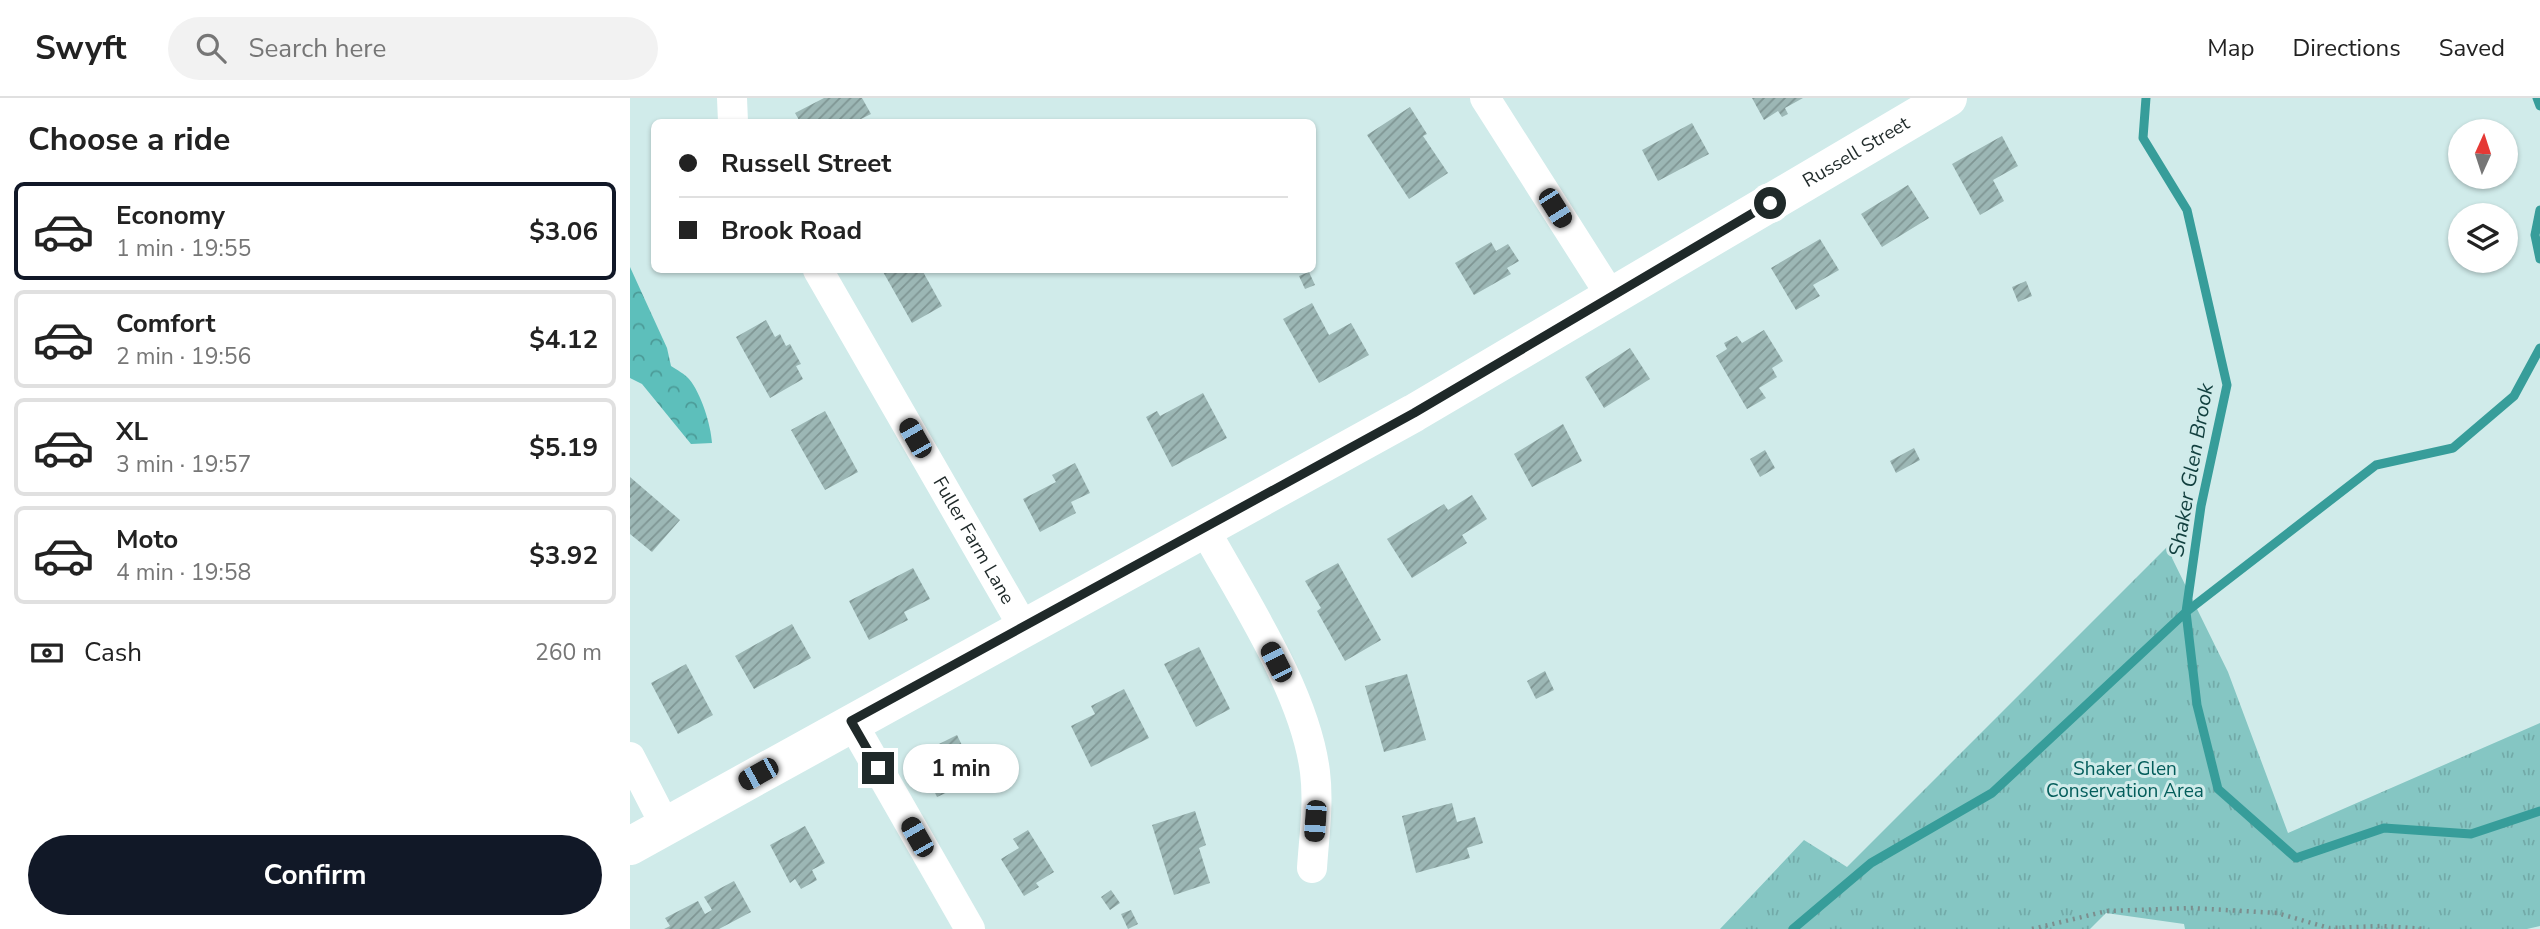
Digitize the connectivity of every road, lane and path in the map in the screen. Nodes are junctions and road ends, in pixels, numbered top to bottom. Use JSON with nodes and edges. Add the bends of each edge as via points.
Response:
{"nodes":[{"id":1,"x":732,"y":98,"type":"edge"},
{"id":2,"x":1485,"y":98,"type":"edge"},
{"id":3,"x":1948,"y":98,"type":"edge"},
{"id":4,"x":733,"y":119,"type":"edge"},
{"id":5,"x":820,"y":273,"type":"edge"},
{"id":6,"x":1611,"y":296,"type":"junction"},
{"id":7,"x":1205,"y":530,"type":"junction"},
{"id":8,"x":1024,"y":628,"type":"junction"},
{"id":9,"x":851,"y":721,"type":"junction"},
{"id":10,"x":630,"y":757,"type":"edge"},
{"id":11,"x":666,"y":827,"type":"junction"},
{"id":12,"x":630,"y":846,"type":"edge"},
{"id":13,"x":1312,"y":868,"type":"dead end"},
{"id":14,"x":970,"y":929,"type":"edge"},
{"id":15,"x":2032,"y":929,"type":"edge"},
{"id":16,"x":2426,"y":929,"type":"edge"}],
"edges":[{"from":1,"to":4,"type":"street"},
{"from":2,"to":6,"type":"street"},
{"from":3,"to":6,"type":"street","name":"Russell Street"},
{"from":5,"to":8,"type":"street","name":"Fuller Farm Lane"},
{"from":6,"to":7,"type":"street","name":"Russell Street"},
{"from":7,"to":8,"type":"street","name":"Russell Street"},
{"from":7,"to":13,"type":"street","via":[[1288,686],[1307,733],[1316,786]]},
{"from":8,"to":9,"type":"street","name":"Russell Street"},
{"from":9,"to":11,"type":"street","name":"Russell Street"},
{"from":9,"to":14,"type":"street"},
{"from":10,"to":11,"type":"street"},
{"from":11,"to":12,"type":"street","name":"Russell Street"},
{"from":15,"to":16,"type":"path","via":[[2107,911],[2192,908],[2277,913],[2329,928]]}]}
